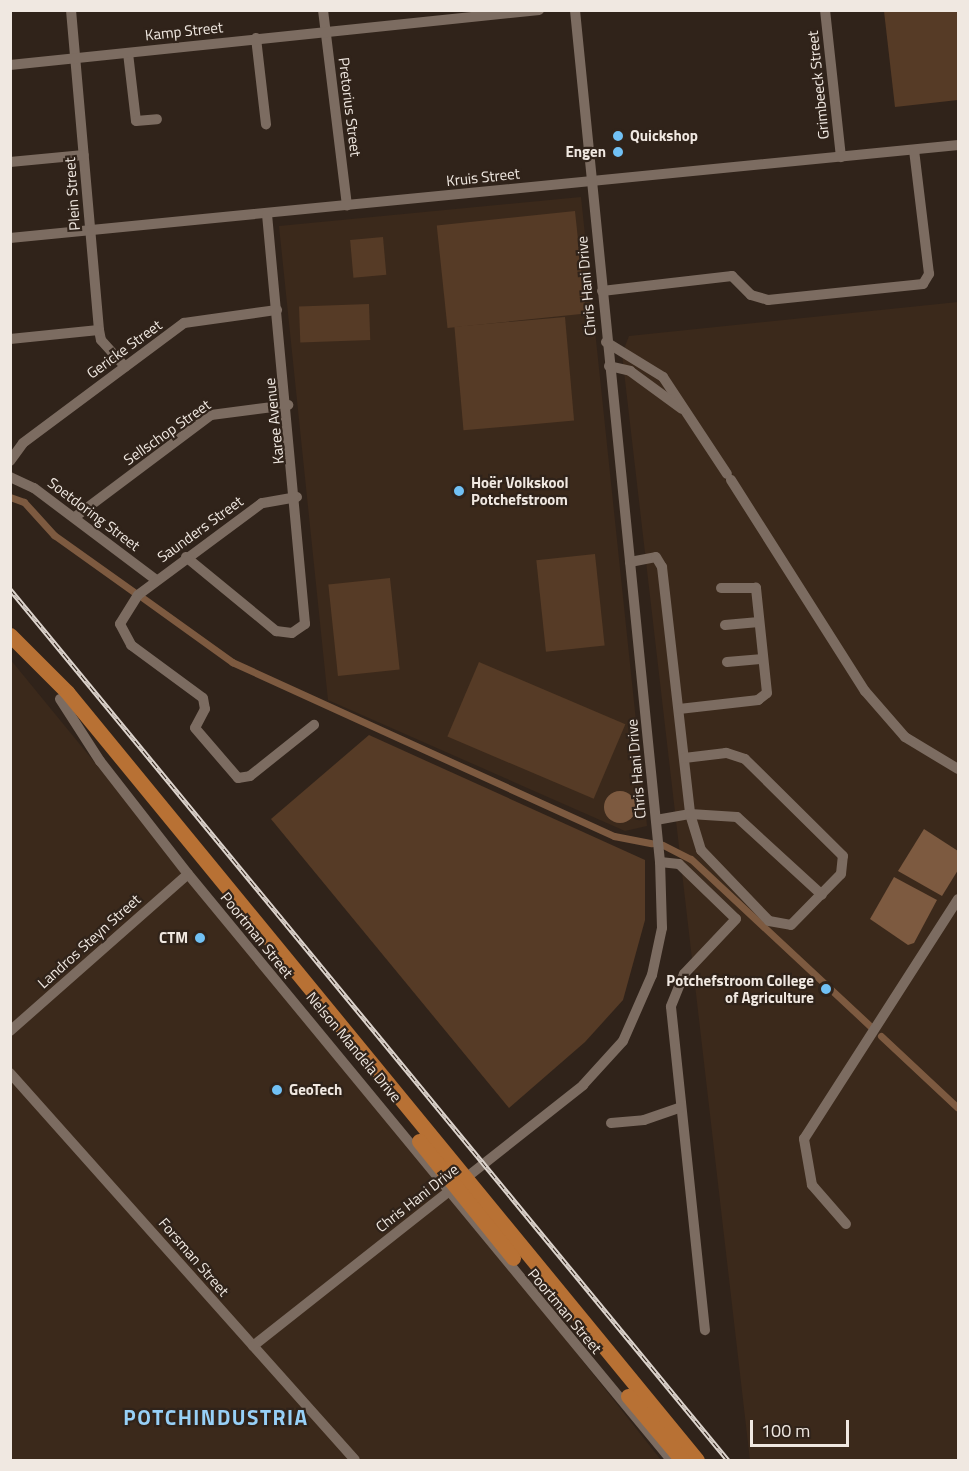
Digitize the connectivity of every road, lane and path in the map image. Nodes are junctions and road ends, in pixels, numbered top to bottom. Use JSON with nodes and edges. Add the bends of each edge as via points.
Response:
{"nodes":[{"id":1,"x":71,"y":10,"type":"edge"},
{"id":2,"x":323,"y":10,"type":"edge"},
{"id":3,"x":539,"y":10,"type":"edge"},
{"id":4,"x":575,"y":10,"type":"edge"},
{"id":5,"x":825,"y":10,"type":"edge"},
{"id":6,"x":325,"y":32,"type":"junction"},
{"id":7,"x":256,"y":38,"type":"junction"},
{"id":8,"x":128,"y":53,"type":"junction"},
{"id":9,"x":75,"y":59,"type":"junction"},
{"id":10,"x":10,"y":64,"type":"edge"},
{"id":11,"x":157,"y":119,"type":"dead end"},
{"id":12,"x":266,"y":124,"type":"dead end"},
{"id":13,"x":958,"y":146,"type":"edge"},
{"id":14,"x":914,"y":150,"type":"junction"},
{"id":15,"x":84,"y":155,"type":"junction"},
{"id":16,"x":841,"y":157,"type":"junction"},
{"id":17,"x":10,"y":162,"type":"edge"},
{"id":18,"x":591,"y":182,"type":"junction"},
{"id":19,"x":347,"y":206,"type":"junction"},
{"id":20,"x":267,"y":214,"type":"junction"},
{"id":21,"x":90,"y":230,"type":"junction"},
{"id":22,"x":10,"y":238,"type":"edge"},
{"id":23,"x":602,"y":291,"type":"junction"},
{"id":24,"x":277,"y":310,"type":"junction"},
{"id":25,"x":99,"y":330,"type":"junction"},
{"id":26,"x":10,"y":339,"type":"edge"},
{"id":27,"x":606,"y":342,"type":"junction"},
{"id":28,"x":609,"y":366,"type":"junction"},
{"id":29,"x":125,"y":367,"type":"junction"},
{"id":30,"x":288,"y":405,"type":"junction"},
{"id":31,"x":696,"y":421,"type":"junction"},
{"id":32,"x":10,"y":461,"type":"edge"},
{"id":33,"x":10,"y":477,"type":"edge"},
{"id":34,"x":297,"y":497,"type":"junction"},
{"id":35,"x":75,"y":517,"type":"junction"},
{"id":36,"x":186,"y":557,"type":"junction"},
{"id":37,"x":630,"y":562,"type":"junction"},
{"id":38,"x":156,"y":580,"type":"junction"},
{"id":39,"x":721,"y":588,"type":"dead end"},
{"id":40,"x":759,"y":622,"type":"junction"},
{"id":41,"x":725,"y":624,"type":"dead end"},
{"id":42,"x":10,"y":635,"type":"edge"},
{"id":43,"x":10,"y":646,"type":"edge"},
{"id":44,"x":763,"y":659,"type":"junction"},
{"id":45,"x":727,"y":662,"type":"dead end"},
{"id":46,"x":60,"y":699,"type":"junction"},
{"id":47,"x":679,"y":709,"type":"junction"},
{"id":48,"x":314,"y":725,"type":"dead end"},
{"id":49,"x":684,"y":758,"type":"junction"},
{"id":50,"x":958,"y":769,"type":"edge"},
{"id":51,"x":690,"y":814,"type":"junction"},
{"id":52,"x":656,"y":820,"type":"junction"},
{"id":53,"x":660,"y":862,"type":"junction"},
{"id":54,"x":188,"y":874,"type":"junction"},
{"id":55,"x":822,"y":895,"type":"junction"},
{"id":56,"x":958,"y":899,"type":"edge"},
{"id":57,"x":745,"y":911,"type":"junction"},
{"id":58,"x":10,"y":1031,"type":"edge"},
{"id":59,"x":10,"y":1073,"type":"edge"},
{"id":60,"x":681,"y":1107,"type":"junction"},
{"id":61,"x":611,"y":1123,"type":"dead end"},
{"id":62,"x":846,"y":1224,"type":"dead end"},
{"id":63,"x":705,"y":1330,"type":"dead end"},
{"id":64,"x":253,"y":1346,"type":"junction"},
{"id":65,"x":355,"y":1461,"type":"edge"},
{"id":66,"x":671,"y":1461,"type":"edge"},
{"id":67,"x":682,"y":1461,"type":"edge"},
{"id":68,"x":697,"y":1461,"type":"edge"}],
"edges":[{"from":1,"to":9,"type":"street","name":"Plein Street"},
{"from":2,"to":6,"type":"street","name":"Pretorius Street"},
{"from":3,"to":6,"type":"street","name":"Kamp Street"},
{"from":4,"to":18,"type":"street","name":"Chris Hani Drive"},
{"from":5,"to":16,"type":"street","name":"Grimbeeck Street"},
{"from":6,"to":7,"type":"street","name":"Kamp Street"},
{"from":6,"to":19,"type":"street","name":"Pretorius Street"},
{"from":7,"to":8,"type":"street","name":"Kamp Street"},
{"from":7,"to":12,"type":"street"},
{"from":8,"to":9,"type":"street","name":"Kamp Street"},
{"from":8,"to":11,"type":"street","via":[[136,121]]},
{"from":9,"to":10,"type":"street","name":"Kamp Street"},
{"from":9,"to":15,"type":"street","name":"Plein Street"},
{"from":13,"to":14,"type":"street","name":"Kruis Street"},
{"from":14,"to":16,"type":"street","name":"Kruis Street"},
{"from":14,"to":23,"type":"street","via":[[929,274],[923,284],[768,300],[751,295],[732,276]]},
{"from":15,"to":17,"type":"street"},
{"from":15,"to":21,"type":"street","name":"Plein Street"},
{"from":16,"to":18,"type":"street","name":"Kruis Street"},
{"from":18,"to":19,"type":"street","name":"Kruis Street"},
{"from":18,"to":23,"type":"street","name":"Chris Hani Drive"},
{"from":19,"to":20,"type":"street","name":"Kruis Street"},
{"from":20,"to":21,"type":"street","name":"Kruis Street"},
{"from":20,"to":24,"type":"street","name":"Karee Avenue"},
{"from":21,"to":22,"type":"street","name":"Kruis Street"},
{"from":21,"to":25,"type":"street","name":"Plein Street"},
{"from":23,"to":27,"type":"street","name":"Chris Hani Drive"},
{"from":24,"to":29,"type":"street","name":"Gericke Street","via":[[191,320]]},
{"from":24,"to":30,"type":"street","name":"Karee Avenue"},
{"from":25,"to":26,"type":"street"},
{"from":25,"to":29,"type":"street","name":"Plein Street","via":[[101,340]]},
{"from":27,"to":28,"type":"street","name":"Chris Hani Drive"},
{"from":27,"to":31,"type":"street","via":[[663,377]]},
{"from":28,"to":31,"type":"street","via":[[642,378]]},
{"from":28,"to":37,"type":"street","name":"Chris Hani Drive"},
{"from":29,"to":32,"type":"street","name":"Gericke Street","via":[[23,443]]},
{"from":30,"to":34,"type":"street","name":"Karee Avenue"},
{"from":30,"to":35,"type":"street","name":"Sellschop Street","via":[[211,416]]},
{"from":31,"to":50,"type":"street","via":[[865,691],[905,737]]},
{"from":33,"to":35,"type":"street","name":"Soetdoring Street"},
{"from":34,"to":36,"type":"street","name":"Saunders Street","via":[[262,502]]},
{"from":34,"to":36,"type":"street","name":"Karee Avenue","via":[[305,624],[292,633],[276,631]]},
{"from":35,"to":38,"type":"street","name":"Soetdoring Street"},
{"from":36,"to":38,"type":"street","name":"Saunders Street"},
{"from":37,"to":47,"type":"street","via":[[652,557],[661,562]]},
{"from":37,"to":52,"type":"street","name":"Chris Hani Drive"},
{"from":38,"to":48,"type":"street","name":"Saunders Street","via":[[122,617],[122,633],[203,698],[205,709],[195,728],[231,774],[250,776]]},
{"from":39,"to":40,"type":"street","via":[[754,586]]},
{"from":40,"to":41,"type":"street"},
{"from":40,"to":44,"type":"street"},
{"from":42,"to":68,"type":"highway","name":"Nelson Mandela Drive","via":[[67,692]]},
{"from":43,"to":46,"type":"highway","name":"Nelson Mandela Drive"},
{"from":44,"to":45,"type":"street"},
{"from":44,"to":47,"type":"street","via":[[765,698]]},
{"from":46,"to":54,"type":"street","name":"Poortman Street","via":[[85,740]]},
{"from":46,"to":67,"type":"highway","name":"Nelson Mandela Drive"},
{"from":47,"to":49,"type":"street"},
{"from":49,"to":51,"type":"street"},
{"from":49,"to":55,"type":"street","via":[[736,755],[781,789],[846,861],[842,874]]},
{"from":51,"to":52,"type":"street"},
{"from":51,"to":55,"type":"street","via":[[725,814],[742,820]]},
{"from":51,"to":57,"type":"street","via":[[704,856]]},
{"from":52,"to":53,"type":"street","name":"Chris Hani Drive"},
{"from":53,"to":57,"type":"street","via":[[679,864]]},
{"from":53,"to":64,"type":"street","name":"Chris Hani Drive","via":[[658,950],[632,1024],[583,1085]]},
{"from":54,"to":58,"type":"street","name":"Landros Steyn Street"},
{"from":54,"to":66,"type":"street","name":"Poortman Street"},
{"from":55,"to":57,"type":"street","via":[[786,927]]},
{"from":56,"to":62,"type":"street","via":[[804,1139],[812,1185]]},
{"from":57,"to":60,"type":"street","via":[[674,991],[671,1018]]},
{"from":59,"to":64,"type":"street","name":"Forsman Street"},
{"from":60,"to":61,"type":"street","via":[[644,1120]]},
{"from":60,"to":63,"type":"street"},
{"from":64,"to":65,"type":"street","name":"Forsman Street"}]}
